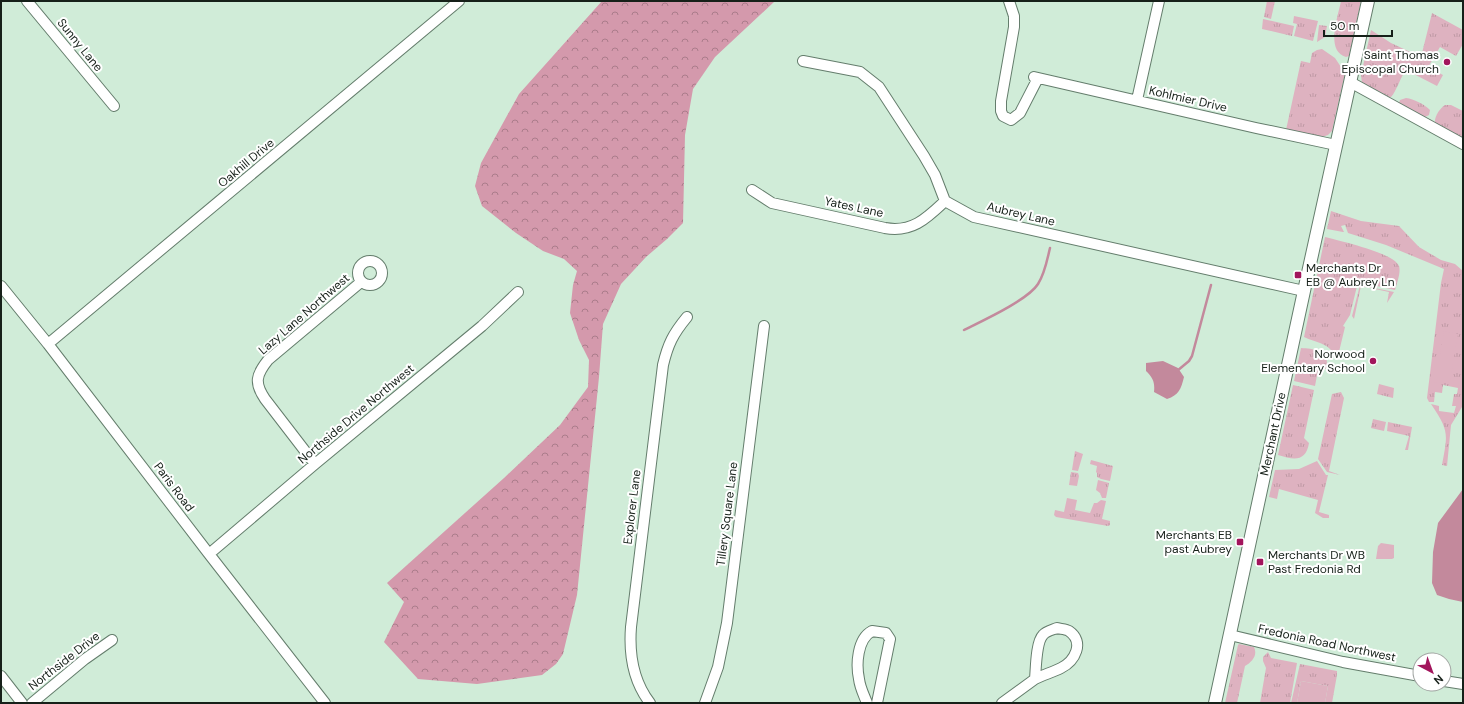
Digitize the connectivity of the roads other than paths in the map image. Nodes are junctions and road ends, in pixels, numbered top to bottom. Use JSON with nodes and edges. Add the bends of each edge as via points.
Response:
{"nodes":[{"id":1,"x":27,"y":1,"type":"edge"},
{"id":2,"x":459,"y":1,"type":"edge"},
{"id":3,"x":1009,"y":1,"type":"edge"},
{"id":4,"x":1159,"y":1,"type":"edge"},
{"id":5,"x":1368,"y":1,"type":"edge"},
{"id":6,"x":803,"y":61,"type":"dead end"},
{"id":7,"x":1350,"y":82,"type":"junction"},
{"id":8,"x":1137,"y":100,"type":"junction"},
{"id":9,"x":114,"y":106,"type":"dead end"},
{"id":10,"x":1463,"y":144,"type":"edge"},
{"id":11,"x":1336,"y":145,"type":"junction"},
{"id":12,"x":752,"y":190,"type":"dead end"},
{"id":13,"x":945,"y":201,"type":"junction"},
{"id":14,"x":361,"y":282,"type":"dead end"},
{"id":15,"x":1,"y":286,"type":"edge"},
{"id":16,"x":1304,"y":291,"type":"junction"},
{"id":17,"x":518,"y":292,"type":"dead end"},
{"id":18,"x":687,"y":317,"type":"dead end"},
{"id":19,"x":764,"y":326,"type":"dead end"},
{"id":20,"x":48,"y":344,"type":"junction"},
{"id":21,"x":315,"y":464,"type":"junction"},
{"id":22,"x":209,"y":554,"type":"junction"},
{"id":23,"x":1230,"y":635,"type":"junction"},
{"id":24,"x":112,"y":640,"type":"dead end"},
{"id":25,"x":1412,"y":675,"type":"edge"},
{"id":26,"x":1,"y":676,"type":"edge"},
{"id":27,"x":1035,"y":679,"type":"junction"},
{"id":28,"x":1452,"y":682,"type":"edge"},
{"id":29,"x":1463,"y":684,"type":"edge"},
{"id":30,"x":22,"y":703,"type":"edge"},
{"id":31,"x":32,"y":703,"type":"edge"},
{"id":32,"x":325,"y":703,"type":"edge"},
{"id":33,"x":650,"y":703,"type":"edge"},
{"id":34,"x":705,"y":703,"type":"edge"},
{"id":35,"x":867,"y":703,"type":"edge"},
{"id":36,"x":877,"y":703,"type":"edge"},
{"id":37,"x":1002,"y":703,"type":"edge"},
{"id":38,"x":1215,"y":703,"type":"edge"}],
"edges":[{"from":1,"to":9,"type":"street","name":"Sunny Lane"},
{"from":2,"to":20,"type":"street","name":"Oakhill Drive"},
{"from":3,"to":8,"type":"street","name":"Kohlmier Drive","via":[[1014,16],[1014,27],[1001,102],[1003,116],[1011,120],[1020,113],[1036,78]]},
{"from":4,"to":8,"type":"street"},
{"from":5,"to":7,"type":"main road","name":"Merchant Drive"},
{"from":6,"to":13,"type":"street","via":[[860,72],[878,87],[924,156]]},
{"from":7,"to":10,"type":"street"},
{"from":7,"to":11,"type":"main road","name":"Merchant Drive"},
{"from":8,"to":11,"type":"street","name":"Kohlmier Drive"},
{"from":11,"to":16,"type":"main road","name":"Merchant Drive"},
{"from":12,"to":13,"type":"street","name":"Yates Lane","via":[[772,203],[899,229],[917,224]]},
{"from":13,"to":16,"type":"street","name":"Aubrey Lane","via":[[974,217]]},
{"from":14,"to":21,"type":"street","name":"Lazy Lane Northwest","via":[[268,360],[257,379],[258,390]]},
{"from":15,"to":20,"type":"street","name":"Paris Road"},
{"from":16,"to":23,"type":"main road","name":"Merchant Drive"},
{"from":17,"to":21,"type":"street","name":"Northside Drive Northwest","via":[[482,326]]},
{"from":18,"to":33,"type":"street","name":"Explorer Lane","via":[[668,344],[663,365],[631,627],[631,658],[641,687]]},
{"from":19,"to":34,"type":"street","name":"Tillery Square Lane","via":[[727,623],[718,667]]},
{"from":20,"to":22,"type":"street","name":"Paris Road"},
{"from":21,"to":22,"type":"street","name":"Northside Drive Northwest"},
{"from":22,"to":32,"type":"street","name":"Paris Road"},
{"from":23,"to":25,"type":"street","name":"Fredonia Road Northwest","via":[[1343,662]]},
{"from":23,"to":38,"type":"main road","name":"Merchant Drive"},
{"from":24,"to":31,"type":"street","name":"Northside Drive"},
{"from":26,"to":30,"type":"street"},
{"from":27,"to":27,"type":"street","via":[[1062,667],[1076,653],[1076,640],[1068,631],[1057,628],[1041,636]]},
{"from":27,"to":37,"type":"street"},
{"from":28,"to":29,"type":"street"},
{"from":35,"to":36,"type":"street","via":[[859,680],[857,664],[864,639],[872,631],[886,633],[890,638]]}]}
